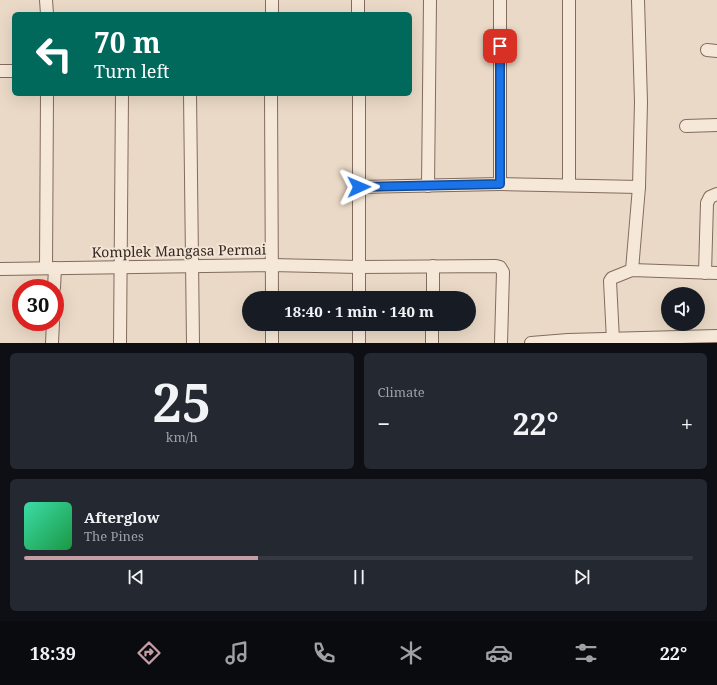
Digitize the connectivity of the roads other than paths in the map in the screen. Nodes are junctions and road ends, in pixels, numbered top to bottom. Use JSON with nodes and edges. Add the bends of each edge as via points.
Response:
{"nodes":[{"id":1,"x":46,"y":0,"type":"edge"},
{"id":2,"x":272,"y":0,"type":"edge"},
{"id":3,"x":358,"y":0,"type":"edge"},
{"id":4,"x":430,"y":0,"type":"edge"},
{"id":5,"x":500,"y":0,"type":"edge"},
{"id":6,"x":569,"y":0,"type":"edge"},
{"id":7,"x":638,"y":0,"type":"edge"},
{"id":8,"x":47,"y":12,"type":"edge"},
{"id":9,"x":272,"y":12,"type":"edge"},
{"id":10,"x":358,"y":12,"type":"edge"},
{"id":11,"x":0,"y":71,"type":"edge"},
{"id":12,"x":12,"y":71,"type":"edge"},
{"id":13,"x":47,"y":96,"type":"edge"},
{"id":14,"x":122,"y":96,"type":"edge"},
{"id":15,"x":190,"y":96,"type":"edge"},
{"id":16,"x":272,"y":96,"type":"edge"},
{"id":17,"x":359,"y":96,"type":"edge"},
{"id":18,"x":717,"y":125,"type":"edge"},
{"id":19,"x":686,"y":126,"type":"dead end"},
{"id":20,"x":500,"y":184,"type":"junction"},
{"id":21,"x":569,"y":185,"type":"junction"},
{"id":22,"x":428,"y":186,"type":"junction"},
{"id":23,"x":359,"y":187,"type":"junction"},
{"id":24,"x":638,"y":187,"type":"junction"},
{"id":25,"x":717,"y":194,"type":"edge"},
{"id":26,"x":192,"y":265,"type":"junction"},
{"id":27,"x":272,"y":265,"type":"junction"},
{"id":28,"x":433,"y":266,"type":"junction"},
{"id":29,"x":359,"y":267,"type":"junction"},
{"id":30,"x":50,"y":268,"type":"junction"},
{"id":31,"x":121,"y":268,"type":"junction"},
{"id":32,"x":0,"y":269,"type":"edge"},
{"id":33,"x":632,"y":270,"type":"junction"},
{"id":34,"x":711,"y":273,"type":"edge"},
{"id":35,"x":52,"y":279,"type":"edge"},
{"id":36,"x":272,"y":291,"type":"edge"},
{"id":37,"x":359,"y":291,"type":"edge"},
{"id":38,"x":433,"y":291,"type":"edge"},
{"id":39,"x":53,"y":331,"type":"edge"},
{"id":40,"x":272,"y":331,"type":"edge"},
{"id":41,"x":359,"y":331,"type":"edge"},
{"id":42,"x":432,"y":331,"type":"edge"},
{"id":43,"x":717,"y":336,"type":"edge"},
{"id":44,"x":613,"y":340,"type":"junction"},
{"id":45,"x":568,"y":342,"type":"edge"},
{"id":46,"x":52,"y":343,"type":"edge"},
{"id":47,"x":120,"y":343,"type":"edge"},
{"id":48,"x":193,"y":343,"type":"edge"},
{"id":49,"x":272,"y":343,"type":"edge"},
{"id":50,"x":359,"y":343,"type":"edge"},
{"id":51,"x":432,"y":343,"type":"edge"},
{"id":52,"x":501,"y":343,"type":"edge"},
{"id":53,"x":531,"y":343,"type":"edge"}],
"edges":[{"from":1,"to":8,"type":"street"},
{"from":2,"to":9,"type":"street"},
{"from":3,"to":10,"type":"street"},
{"from":4,"to":22,"type":"street"},
{"from":5,"to":20,"type":"street"},
{"from":6,"to":21,"type":"street"},
{"from":7,"to":24,"type":"street","via":[[641,102]]},
{"from":11,"to":12,"type":"street"},
{"from":13,"to":30,"type":"street"},
{"from":14,"to":31,"type":"street"},
{"from":15,"to":26,"type":"street"},
{"from":16,"to":27,"type":"street"},
{"from":17,"to":23,"type":"street"},
{"from":18,"to":19,"type":"street"},
{"from":20,"to":21,"type":"street"},
{"from":20,"to":22,"type":"street"},
{"from":21,"to":24,"type":"street"},
{"from":22,"to":23,"type":"street"},
{"from":23,"to":29,"type":"street"},
{"from":24,"to":33,"type":"street"},
{"from":25,"to":34,"type":"street","via":[[710,197],[707,203]]},
{"from":26,"to":27,"type":"street","name":"Komplek Mangasa Permai"},
{"from":26,"to":31,"type":"street","name":"Komplek Mangasa Permai"},
{"from":26,"to":48,"type":"street"},
{"from":27,"to":29,"type":"street","name":"Komplek Mangasa Permai"},
{"from":27,"to":36,"type":"street"},
{"from":28,"to":29,"type":"street","name":"Komplek Mangasa Permai"},
{"from":28,"to":38,"type":"street"},
{"from":28,"to":52,"type":"street","name":"Komplek Mangasa Permai","via":[[500,267],[503,272]]},
{"from":29,"to":37,"type":"street"},
{"from":30,"to":31,"type":"street","name":"Komplek Mangasa Permai"},
{"from":30,"to":32,"type":"street","name":"Komplek Mangasa Permai"},
{"from":30,"to":35,"type":"street"},
{"from":31,"to":47,"type":"street"},
{"from":33,"to":34,"type":"street"},
{"from":33,"to":44,"type":"street","via":[[610,281]]},
{"from":39,"to":46,"type":"street"},
{"from":40,"to":49,"type":"street"},
{"from":41,"to":50,"type":"street"},
{"from":42,"to":51,"type":"street"},
{"from":43,"to":44,"type":"street"},
{"from":44,"to":45,"type":"street"},
{"from":45,"to":53,"type":"street"}]}
